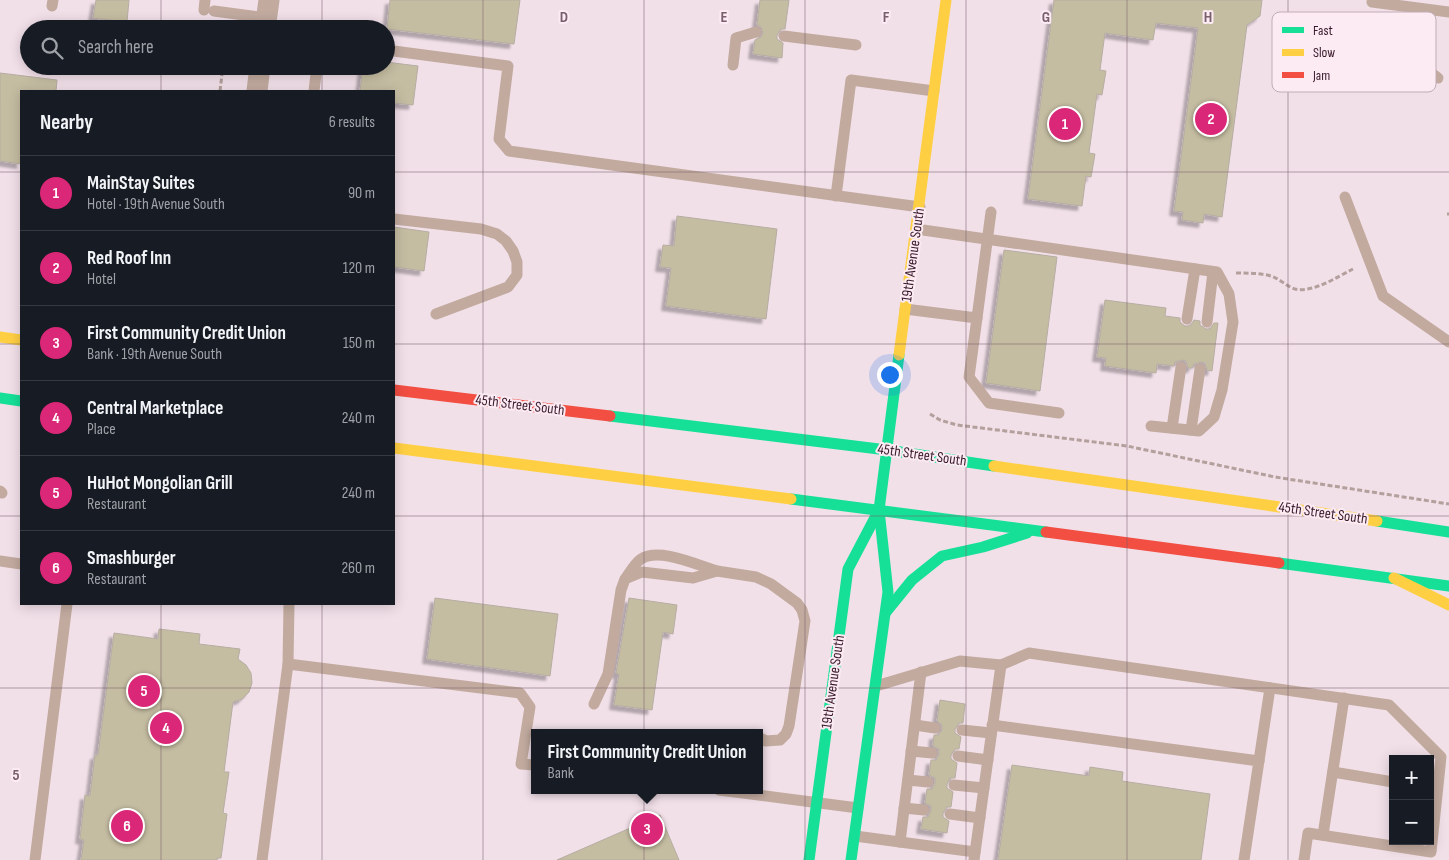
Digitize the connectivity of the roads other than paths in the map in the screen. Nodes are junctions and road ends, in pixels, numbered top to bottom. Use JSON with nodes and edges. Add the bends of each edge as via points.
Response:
{"nodes":[{"id":1,"x":946,"y":0,"type":"edge"},
{"id":2,"x":1372,"y":0,"type":"edge"},
{"id":3,"x":208,"y":7,"type":"edge"},
{"id":4,"x":1449,"y":12,"type":"edge"},
{"id":5,"x":267,"y":16,"type":"edge"},
{"id":6,"x":756,"y":32,"type":"dead end"},
{"id":7,"x":784,"y":36,"type":"dead end"},
{"id":8,"x":856,"y":45,"type":"dead end"},
{"id":9,"x":395,"y":51,"type":"edge"},
{"id":10,"x":733,"y":65,"type":"dead end"},
{"id":11,"x":259,"y":75,"type":"edge"},
{"id":12,"x":317,"y":75,"type":"edge"},
{"id":13,"x":257,"y":90,"type":"edge"},
{"id":14,"x":314,"y":90,"type":"edge"},
{"id":15,"x":934,"y":91,"type":"junction"},
{"id":16,"x":836,"y":196,"type":"junction"},
{"id":17,"x":1345,"y":197,"type":"dead end"},
{"id":18,"x":920,"y":207,"type":"junction"},
{"id":19,"x":991,"y":212,"type":"dead end"},
{"id":20,"x":395,"y":219,"type":"edge"},
{"id":21,"x":916,"y":229,"type":"junction"},
{"id":22,"x":988,"y":239,"type":"junction"},
{"id":23,"x":1195,"y":269,"type":"junction"},
{"id":24,"x":1213,"y":272,"type":"junction"},
{"id":25,"x":905,"y":309,"type":"junction"},
{"id":26,"x":436,"y":314,"type":"dead end"},
{"id":27,"x":977,"y":318,"type":"junction"},
{"id":28,"x":1187,"y":319,"type":"dead end"},
{"id":29,"x":1207,"y":322,"type":"dead end"},
{"id":30,"x":0,"y":337,"type":"edge"},
{"id":31,"x":20,"y":340,"type":"edge"},
{"id":32,"x":1449,"y":342,"type":"edge"},
{"id":33,"x":1181,"y":367,"type":"dead end"},
{"id":34,"x":1200,"y":370,"type":"dead end"},
{"id":35,"x":395,"y":390,"type":"edge"},
{"id":36,"x":0,"y":398,"type":"edge"},
{"id":37,"x":20,"y":401,"type":"edge"},
{"id":38,"x":1059,"y":413,"type":"dead end"},
{"id":39,"x":1151,"y":426,"type":"dead end"},
{"id":40,"x":1172,"y":428,"type":"junction"},
{"id":41,"x":1191,"y":430,"type":"junction"},
{"id":42,"x":395,"y":448,"type":"edge"},
{"id":43,"x":888,"y":450,"type":"junction"},
{"id":44,"x":879,"y":510,"type":"junction"},
{"id":45,"x":1036,"y":530,"type":"junction"},
{"id":46,"x":1449,"y":532,"type":"edge"},
{"id":47,"x":0,"y":561,"type":"edge"},
{"id":48,"x":20,"y":564,"type":"edge"},
{"id":49,"x":717,"y":571,"type":"junction"},
{"id":50,"x":1394,"y":578,"type":"junction"},
{"id":51,"x":625,"y":579,"type":"junction"},
{"id":52,"x":1449,"y":586,"type":"edge"},
{"id":53,"x":68,"y":605,"type":"edge"},
{"id":54,"x":289,"y":605,"type":"edge"},
{"id":55,"x":1449,"y":605,"type":"edge"},
{"id":56,"x":886,"y":612,"type":"junction"},
{"id":57,"x":288,"y":664,"type":"junction"},
{"id":58,"x":1001,"y":665,"type":"junction"},
{"id":59,"x":921,"y":672,"type":"junction"},
{"id":60,"x":875,"y":686,"type":"junction"},
{"id":61,"x":1270,"y":688,"type":"junction"},
{"id":62,"x":1344,"y":698,"type":"junction"},
{"id":63,"x":594,"y":704,"type":"dead end"},
{"id":64,"x":915,"y":725,"type":"junction"},
{"id":65,"x":936,"y":728,"type":"dead end"},
{"id":66,"x":992,"y":729,"type":"junction"},
{"id":67,"x":962,"y":730,"type":"dead end"},
{"id":68,"x":763,"y":740,"type":"edge"},
{"id":69,"x":911,"y":751,"type":"junction"},
{"id":70,"x":932,"y":753,"type":"dead end"},
{"id":71,"x":958,"y":756,"type":"dead end"},
{"id":72,"x":988,"y":760,"type":"junction"},
{"id":73,"x":1259,"y":761,"type":"junction"},
{"id":74,"x":531,"y":766,"type":"edge"},
{"id":75,"x":1333,"y":772,"type":"junction"},
{"id":76,"x":908,"y":780,"type":"junction"},
{"id":77,"x":1389,"y":781,"type":"edge"},
{"id":78,"x":928,"y":782,"type":"dead end"},
{"id":79,"x":954,"y":785,"type":"dead end"},
{"id":80,"x":984,"y":788,"type":"junction"},
{"id":81,"x":1434,"y":788,"type":"edge"},
{"id":82,"x":749,"y":794,"type":"edge"},
{"id":83,"x":1433,"y":800,"type":"edge"},
{"id":84,"x":816,"y":803,"type":"junction"},
{"id":85,"x":859,"y":808,"type":"junction"},
{"id":86,"x":904,"y":808,"type":"junction"},
{"id":87,"x":924,"y":810,"type":"dead end"},
{"id":88,"x":950,"y":814,"type":"dead end"},
{"id":89,"x":980,"y":818,"type":"junction"},
{"id":90,"x":1323,"y":835,"type":"junction"},
{"id":91,"x":855,"y":836,"type":"junction"},
{"id":92,"x":900,"y":842,"type":"junction"},
{"id":93,"x":975,"y":856,"type":"edge"},
{"id":94,"x":36,"y":860,"type":"edge"},
{"id":95,"x":262,"y":860,"type":"edge"},
{"id":96,"x":809,"y":860,"type":"edge"},
{"id":97,"x":851,"y":860,"type":"edge"},
{"id":98,"x":1244,"y":860,"type":"edge"},
{"id":99,"x":1304,"y":860,"type":"edge"}],
"edges":[{"from":1,"to":15,"type":"main road","name":"19th Avenue South"},
{"from":2,"to":4,"type":"lane"},
{"from":3,"to":5,"type":"lane"},
{"from":6,"to":10,"type":"lane","via":[[736,38]]},
{"from":7,"to":8,"type":"lane"},
{"from":9,"to":16,"type":"lane","via":[[508,66],[499,139],[509,151]]},
{"from":11,"to":13,"type":"street"},
{"from":12,"to":14,"type":"lane"},
{"from":15,"to":16,"type":"lane","via":[[851,80]]},
{"from":15,"to":18,"type":"main road","name":"19th Avenue South"},
{"from":16,"to":18,"type":"lane"},
{"from":17,"to":32,"type":"lane","via":[[1383,296]]},
{"from":18,"to":21,"type":"main road","name":"19th Avenue South"},
{"from":19,"to":22,"type":"lane"},
{"from":20,"to":26,"type":"lane","via":[[497,234],[514,251],[516,275],[508,287]]},
{"from":21,"to":22,"type":"lane"},
{"from":21,"to":25,"type":"main road","name":"19th Avenue South"},
{"from":22,"to":23,"type":"lane"},
{"from":22,"to":27,"type":"lane"},
{"from":23,"to":24,"type":"lane"},
{"from":23,"to":28,"type":"lane"},
{"from":24,"to":29,"type":"lane"},
{"from":24,"to":41,"type":"lane","via":[[1218,272],[1229,294],[1233,322],[1222,390],[1214,417],[1199,432]]},
{"from":25,"to":27,"type":"lane"},
{"from":25,"to":43,"type":"main road","name":"19th Avenue South"},
{"from":27,"to":38,"type":"lane","via":[[969,378],[989,403]]},
{"from":30,"to":31,"type":"main road"},
{"from":33,"to":40,"type":"lane"},
{"from":34,"to":41,"type":"lane"},
{"from":35,"to":43,"type":"main road","name":"45th Street South"},
{"from":36,"to":37,"type":"main road"},
{"from":39,"to":40,"type":"lane"},
{"from":40,"to":41,"type":"lane"},
{"from":42,"to":44,"type":"main road"},
{"from":43,"to":44,"type":"main road","name":"19th Avenue South"},
{"from":43,"to":46,"type":"main road","name":"45th Street South"},
{"from":44,"to":45,"type":"main road"},
{"from":44,"to":56,"type":"main road","name":"19th Avenue South","via":[[888,592]]},
{"from":44,"to":84,"type":"main road","name":"19th Avenue South","via":[[848,569]]},
{"from":45,"to":50,"type":"main road"},
{"from":45,"to":56,"type":"main road","via":[[942,556],[912,580]]},
{"from":47,"to":48,"type":"lane"},
{"from":49,"to":51,"type":"lane","via":[[693,578],[642,572]]},
{"from":49,"to":51,"type":"lane","via":[[670,556],[652,555],[640,560]]},
{"from":49,"to":68,"type":"lane","via":[[756,577],[771,584],[802,610],[804,620],[789,726],[780,740]]},
{"from":50,"to":52,"type":"main road"},
{"from":50,"to":55,"type":"main road"},
{"from":51,"to":63,"type":"lane","via":[[608,674]]},
{"from":53,"to":94,"type":"lane"},
{"from":54,"to":57,"type":"lane"},
{"from":56,"to":60,"type":"main road","name":"19th Avenue South"},
{"from":57,"to":74,"type":"lane","via":[[520,693],[530,707],[522,764]]},
{"from":57,"to":95,"type":"lane"},
{"from":58,"to":59,"type":"lane","via":[[960,661]]},
{"from":58,"to":61,"type":"lane","via":[[1029,653]]},
{"from":58,"to":66,"type":"lane"},
{"from":59,"to":60,"type":"lane"},
{"from":59,"to":64,"type":"lane"},
{"from":60,"to":85,"type":"main road","name":"19th Avenue South"},
{"from":61,"to":62,"type":"lane"},
{"from":61,"to":73,"type":"lane"},
{"from":62,"to":75,"type":"lane"},
{"from":62,"to":81,"type":"lane","via":[[1389,705],[1441,757]]},
{"from":64,"to":65,"type":"lane"},
{"from":64,"to":69,"type":"lane"},
{"from":66,"to":67,"type":"lane"},
{"from":66,"to":72,"type":"lane"},
{"from":66,"to":73,"type":"lane"},
{"from":69,"to":70,"type":"lane"},
{"from":69,"to":76,"type":"lane"},
{"from":71,"to":72,"type":"lane"},
{"from":72,"to":80,"type":"lane"},
{"from":73,"to":98,"type":"lane"},
{"from":75,"to":77,"type":"lane"},
{"from":75,"to":90,"type":"lane"},
{"from":76,"to":78,"type":"lane"},
{"from":76,"to":86,"type":"lane"},
{"from":79,"to":80,"type":"lane"},
{"from":80,"to":89,"type":"lane"},
{"from":82,"to":84,"type":"lane"},
{"from":83,"to":90,"type":"lane","via":[[1431,852]]},
{"from":84,"to":85,"type":"lane"},
{"from":84,"to":96,"type":"main road","name":"19th Avenue South"},
{"from":85,"to":91,"type":"main road","name":"19th Avenue South"},
{"from":86,"to":87,"type":"lane"},
{"from":86,"to":92,"type":"lane"},
{"from":88,"to":89,"type":"lane"},
{"from":89,"to":93,"type":"lane"},
{"from":90,"to":99,"type":"lane","via":[[1308,833]]},
{"from":91,"to":92,"type":"lane"},
{"from":91,"to":97,"type":"main road","name":"19th Avenue South"},
{"from":92,"to":93,"type":"lane"}]}
